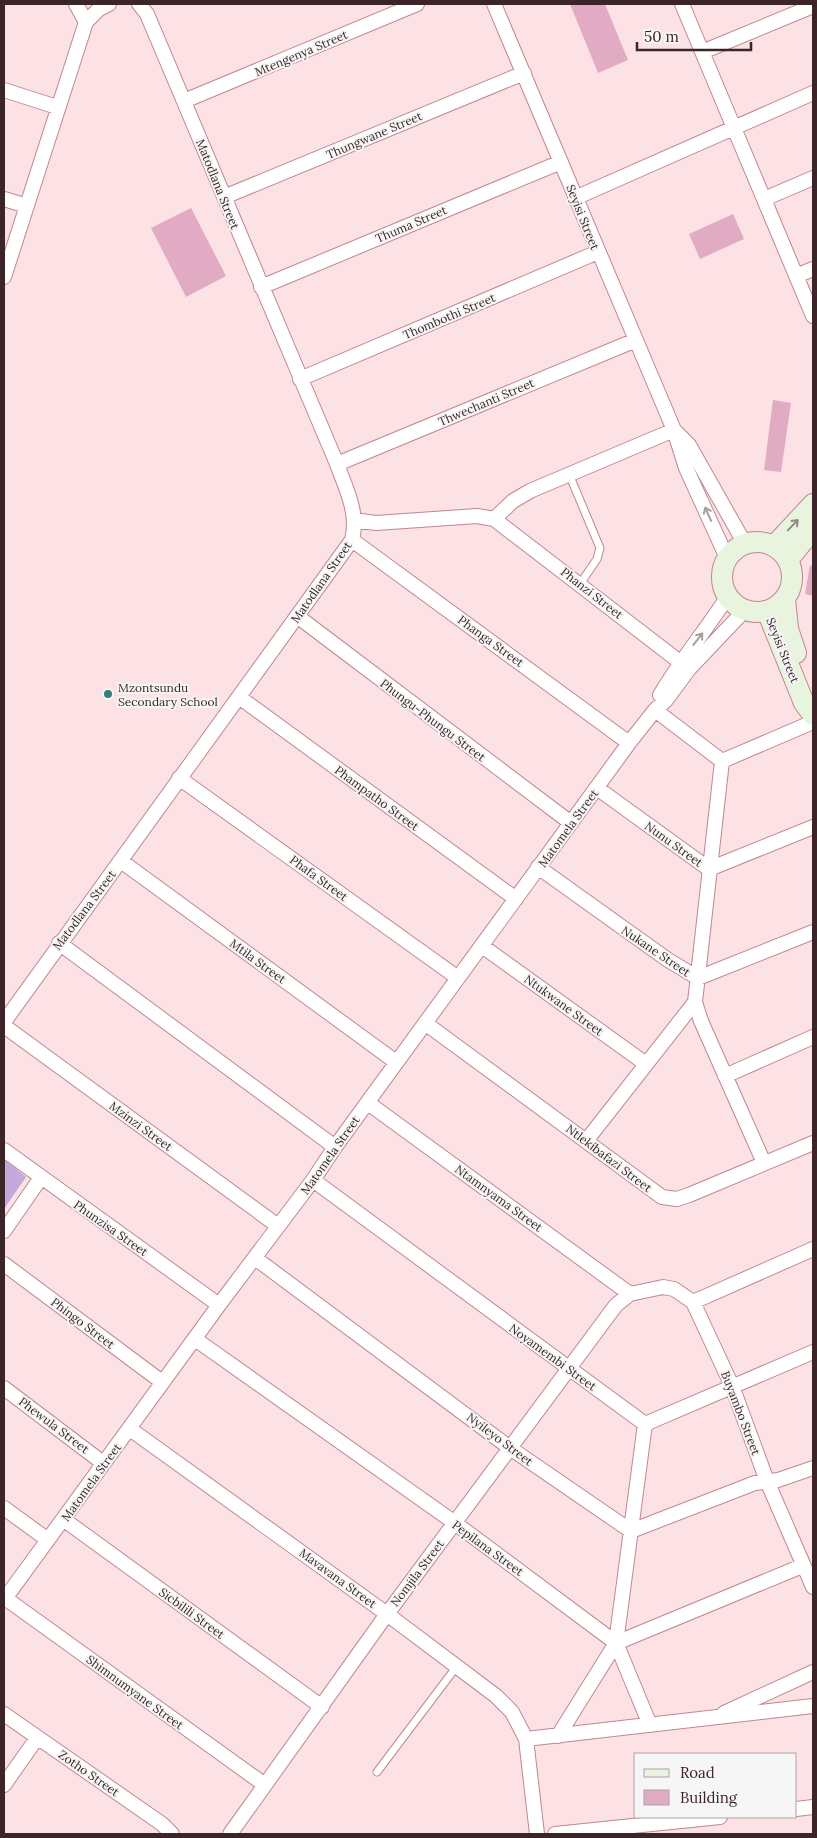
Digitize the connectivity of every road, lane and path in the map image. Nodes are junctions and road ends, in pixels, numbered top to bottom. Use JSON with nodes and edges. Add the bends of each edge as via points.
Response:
{"nodes":[{"id":1,"x":76,"y":4,"type":"edge"},
{"id":2,"x":109,"y":4,"type":"edge"},
{"id":3,"x":141,"y":4,"type":"edge"},
{"id":4,"x":417,"y":4,"type":"edge"},
{"id":5,"x":494,"y":4,"type":"edge"},
{"id":6,"x":682,"y":4,"type":"edge"},
{"id":7,"x":813,"y":6,"type":"edge"},
{"id":8,"x":86,"y":22,"type":"junction"},
{"id":9,"x":702,"y":52,"type":"junction"},
{"id":10,"x":524,"y":73,"type":"junction"},
{"id":11,"x":4,"y":90,"type":"edge"},
{"id":12,"x":813,"y":93,"type":"edge"},
{"id":13,"x":184,"y":101,"type":"junction"},
{"id":14,"x":57,"y":107,"type":"junction"},
{"id":15,"x":734,"y":128,"type":"junction"},
{"id":16,"x":561,"y":162,"type":"junction"},
{"id":17,"x":813,"y":178,"type":"edge"},
{"id":18,"x":224,"y":198,"type":"junction"},
{"id":19,"x":575,"y":198,"type":"junction"},
{"id":20,"x":4,"y":199,"type":"edge"},
{"id":21,"x":764,"y":199,"type":"junction"},
{"id":22,"x":27,"y":206,"type":"junction"},
{"id":23,"x":598,"y":252,"type":"junction"},
{"id":24,"x":813,"y":269,"type":"edge"},
{"id":25,"x":796,"y":276,"type":"junction"},
{"id":26,"x":4,"y":277,"type":"edge"},
{"id":27,"x":261,"y":287,"type":"junction"},
{"id":28,"x":813,"y":316,"type":"edge"},
{"id":29,"x":636,"y":340,"type":"junction"},
{"id":30,"x":300,"y":379,"type":"junction"},
{"id":31,"x":674,"y":430,"type":"junction"},
{"id":32,"x":337,"y":464,"type":"junction"},
{"id":33,"x":569,"y":474,"type":"junction"},
{"id":34,"x":813,"y":504,"type":"edge"},
{"id":35,"x":494,"y":519,"type":"junction"},
{"id":36,"x":354,"y":520,"type":"junction"},
{"id":37,"x":813,"y":529,"type":"edge"},
{"id":38,"x":352,"y":540,"type":"junction"},
{"id":39,"x":745,"y":544,"type":"junction"},
{"id":40,"x":774,"y":546,"type":"junction"},
{"id":41,"x":727,"y":558,"type":"junction"},
{"id":42,"x":788,"y":560,"type":"junction"},
{"id":43,"x":580,"y":584,"type":"junction"},
{"id":44,"x":728,"y":596,"type":"junction"},
{"id":45,"x":785,"y":599,"type":"junction"},
{"id":46,"x":745,"y":610,"type":"junction"},
{"id":47,"x":767,"y":611,"type":"junction"},
{"id":48,"x":297,"y":616,"type":"junction"},
{"id":49,"x":684,"y":665,"type":"junction"},
{"id":50,"x":813,"y":696,"type":"edge"},
{"id":51,"x":239,"y":697,"type":"junction"},
{"id":52,"x":655,"y":710,"type":"junction"},
{"id":53,"x":813,"y":715,"type":"edge"},
{"id":54,"x":813,"y":722,"type":"edge"},
{"id":55,"x":629,"y":742,"type":"junction"},
{"id":56,"x":717,"y":757,"type":"junction"},
{"id":57,"x":179,"y":778,"type":"junction"},
{"id":58,"x":597,"y":788,"type":"junction"},
{"id":59,"x":571,"y":823,"type":"junction"},
{"id":60,"x":813,"y":827,"type":"edge"},
{"id":61,"x":121,"y":861,"type":"junction"},
{"id":62,"x":538,"y":867,"type":"junction"},
{"id":63,"x":709,"y":869,"type":"junction"},
{"id":64,"x":516,"y":900,"type":"junction"},
{"id":65,"x":813,"y":932,"type":"edge"},
{"id":66,"x":60,"y":943,"type":"junction"},
{"id":67,"x":482,"y":946,"type":"junction"},
{"id":68,"x":458,"y":978,"type":"junction"},
{"id":69,"x":698,"y":978,"type":"junction"},
{"id":70,"x":695,"y":1002,"type":"junction"},
{"id":71,"x":4,"y":1022,"type":"edge"},
{"id":72,"x":425,"y":1023,"type":"junction"},
{"id":73,"x":4,"y":1026,"type":"edge"},
{"id":74,"x":813,"y":1037,"type":"edge"},
{"id":75,"x":396,"y":1062,"type":"junction"},
{"id":76,"x":646,"y":1064,"type":"junction"},
{"id":77,"x":725,"y":1076,"type":"junction"},
{"id":78,"x":368,"y":1103,"type":"junction"},
{"id":79,"x":586,"y":1141,"type":"junction"},
{"id":80,"x":813,"y":1143,"type":"edge"},
{"id":81,"x":335,"y":1146,"type":"junction"},
{"id":82,"x":4,"y":1150,"type":"edge"},
{"id":83,"x":764,"y":1163,"type":"junction"},
{"id":84,"x":40,"y":1178,"type":"junction"},
{"id":85,"x":313,"y":1180,"type":"junction"},
{"id":86,"x":278,"y":1226,"type":"junction"},
{"id":87,"x":4,"y":1231,"type":"edge"},
{"id":88,"x":813,"y":1249,"type":"edge"},
{"id":89,"x":255,"y":1258,"type":"junction"},
{"id":90,"x":4,"y":1264,"type":"edge"},
{"id":91,"x":630,"y":1294,"type":"junction"},
{"id":92,"x":693,"y":1302,"type":"junction"},
{"id":93,"x":219,"y":1305,"type":"junction"},
{"id":94,"x":195,"y":1339,"type":"junction"},
{"id":95,"x":813,"y":1352,"type":"edge"},
{"id":96,"x":569,"y":1369,"type":"junction"},
{"id":97,"x":162,"y":1382,"type":"junction"},
{"id":98,"x":732,"y":1386,"type":"junction"},
{"id":99,"x":4,"y":1388,"type":"edge"},
{"id":100,"x":644,"y":1424,"type":"junction"},
{"id":101,"x":130,"y":1429,"type":"junction"},
{"id":102,"x":510,"y":1448,"type":"junction"},
{"id":103,"x":104,"y":1463,"type":"junction"},
{"id":104,"x":813,"y":1468,"type":"edge"},
{"id":105,"x":767,"y":1481,"type":"junction"},
{"id":106,"x":4,"y":1508,"type":"edge"},
{"id":107,"x":63,"y":1518,"type":"junction"},
{"id":108,"x":455,"y":1524,"type":"junction"},
{"id":109,"x":631,"y":1532,"type":"junction"},
{"id":110,"x":48,"y":1540,"type":"junction"},
{"id":111,"x":802,"y":1566,"type":"junction"},
{"id":112,"x":813,"y":1584,"type":"edge"},
{"id":113,"x":4,"y":1599,"type":"edge"},
{"id":114,"x":388,"y":1614,"type":"junction"},
{"id":115,"x":616,"y":1643,"type":"junction"},
{"id":116,"x":457,"y":1666,"type":"junction"},
{"id":117,"x":813,"y":1672,"type":"edge"},
{"id":118,"x":813,"y":1706,"type":"edge"},
{"id":119,"x":322,"y":1707,"type":"junction"},
{"id":120,"x":4,"y":1714,"type":"edge"},
{"id":121,"x":712,"y":1718,"type":"junction"},
{"id":122,"x":650,"y":1725,"type":"junction"},
{"id":123,"x":558,"y":1736,"type":"junction"},
{"id":124,"x":37,"y":1738,"type":"junction"},
{"id":125,"x":526,"y":1739,"type":"junction"},
{"id":126,"x":377,"y":1772,"type":"dead end"},
{"id":127,"x":4,"y":1785,"type":"edge"},
{"id":128,"x":265,"y":1785,"type":"junction"},
{"id":129,"x":813,"y":1807,"type":"edge"},
{"id":130,"x":797,"y":1809,"type":"edge"},
{"id":131,"x":710,"y":1818,"type":"edge"},
{"id":132,"x":172,"y":1834,"type":"edge"},
{"id":133,"x":230,"y":1834,"type":"edge"},
{"id":134,"x":537,"y":1834,"type":"edge"},
{"id":135,"x":555,"y":1834,"type":"edge"}],
"edges":[{"from":1,"to":8,"type":"street"},
{"from":2,"to":8,"type":"street"},
{"from":3,"to":13,"type":"street","name":"Matodlana Street"},
{"from":4,"to":13,"type":"street","name":"Mtengenya Street"},
{"from":5,"to":10,"type":"street","name":"Seyisi Street"},
{"from":6,"to":9,"type":"street"},
{"from":7,"to":9,"type":"street"},
{"from":8,"to":14,"type":"street"},
{"from":9,"to":15,"type":"street"},
{"from":10,"to":16,"type":"street","name":"Seyisi Street"},
{"from":10,"to":18,"type":"street","name":"Thungwane Street"},
{"from":11,"to":14,"type":"street"},
{"from":12,"to":15,"type":"street"},
{"from":13,"to":18,"type":"street","name":"Matodlana Street"},
{"from":14,"to":22,"type":"street"},
{"from":15,"to":19,"type":"street"},
{"from":15,"to":21,"type":"street"},
{"from":16,"to":19,"type":"street","name":"Seyisi Street"},
{"from":16,"to":27,"type":"street","name":"Thuma Street"},
{"from":17,"to":21,"type":"street"},
{"from":18,"to":27,"type":"street","name":"Matodlana Street"},
{"from":19,"to":23,"type":"street","name":"Seyisi Street"},
{"from":20,"to":22,"type":"street"},
{"from":21,"to":25,"type":"street"},
{"from":22,"to":26,"type":"street"},
{"from":23,"to":29,"type":"street","name":"Seyisi Street"},
{"from":23,"to":30,"type":"street","name":"Thombothi Street"},
{"from":24,"to":25,"type":"street"},
{"from":25,"to":28,"type":"street"},
{"from":27,"to":30,"type":"street","name":"Matodlana Street"},
{"from":29,"to":31,"type":"street","name":"Seyisi Street"},
{"from":29,"to":32,"type":"street","name":"Thwechanti Street"},
{"from":30,"to":32,"type":"street","name":"Matodlana Street"},
{"from":31,"to":33,"type":"street"},
{"from":31,"to":39,"type":"street","name":"Seyisi Street","via":[[689,444]]},
{"from":41,"to":31,"type":"street","name":"Seyisi Street","one_way":true,"via":[[686,468]]},
{"from":32,"to":36,"type":"street","name":"Matodlana Street"},
{"from":33,"to":35,"type":"street","via":[[520,496]]},
{"from":33,"to":43,"type":"lane","via":[[600,548],[597,559]]},
{"from":40,"to":34,"type":"street","one_way":true},
{"from":35,"to":36,"type":"street","via":[[476,516],[376,523]]},
{"from":35,"to":43,"type":"street","name":"Phanzi Street"},
{"from":36,"to":38,"type":"street","name":"Matodlana Street"},
{"from":37,"to":42,"type":"street"},
{"from":38,"to":48,"type":"street","name":"Matodlana Street"},
{"from":38,"to":55,"type":"street","name":"Phanga Street"},
{"from":39,"to":40,"type":"street","via":[[762,542]]},
{"from":39,"to":41,"type":"street"},
{"from":40,"to":42,"type":"street"},
{"from":41,"to":44,"type":"street","via":[[722,573]]},
{"from":42,"to":45,"type":"street","via":[[793,580]]},
{"from":43,"to":49,"type":"street","name":"Phanzi Street"},
{"from":44,"to":46,"type":"street"},
{"from":49,"to":44,"type":"street","name":"Matomela Street","one_way":true},
{"from":45,"to":47,"type":"street"},
{"from":45,"to":50,"type":"street","name":"Seyisi Street","via":[[788,629]]},
{"from":46,"to":47,"type":"street"},
{"from":46,"to":49,"type":"street","name":"Matomela Street"},
{"from":47,"to":53,"type":"street","name":"Seyisi Street","via":[[804,703]]},
{"from":48,"to":51,"type":"street","name":"Matodlana Street"},
{"from":48,"to":59,"type":"street","name":"Phungu-Phungu Street"},
{"from":49,"to":52,"type":"street","name":"Matomela Street","via":[[658,698]]},
{"from":51,"to":57,"type":"street","name":"Matodlana Street"},
{"from":51,"to":64,"type":"street","name":"Phampatho Street"},
{"from":52,"to":55,"type":"street","name":"Matomela Street"},
{"from":52,"to":56,"type":"street"},
{"from":54,"to":56,"type":"street"},
{"from":55,"to":58,"type":"street","name":"Matomela Street"},
{"from":56,"to":63,"type":"street"},
{"from":57,"to":61,"type":"street","name":"Matodlana Street"},
{"from":57,"to":68,"type":"street","name":"Phafa Street"},
{"from":58,"to":59,"type":"street","name":"Matomela Street"},
{"from":58,"to":63,"type":"street","name":"Nunu Street"},
{"from":59,"to":62,"type":"street","name":"Matomela Street"},
{"from":60,"to":63,"type":"street","name":"Nunu Street"},
{"from":61,"to":66,"type":"street","name":"Matodlana Street"},
{"from":61,"to":75,"type":"street","name":"Mtila Street"},
{"from":62,"to":64,"type":"street","name":"Matomela Street"},
{"from":62,"to":69,"type":"street","name":"Nukane Street"},
{"from":63,"to":69,"type":"street"},
{"from":64,"to":67,"type":"street","name":"Matomela Street"},
{"from":65,"to":69,"type":"street","name":"Nukane Street"},
{"from":66,"to":71,"type":"street","name":"Matodlana Street"},
{"from":66,"to":81,"type":"street"},
{"from":67,"to":68,"type":"street","name":"Matomela Street"},
{"from":67,"to":76,"type":"street","name":"Ntukwane Street"},
{"from":68,"to":72,"type":"street","name":"Matomela Street"},
{"from":69,"to":70,"type":"street"},
{"from":70,"to":76,"type":"street"},
{"from":70,"to":77,"type":"street","via":[[700,1021]]},
{"from":72,"to":75,"type":"street","name":"Matomela Street"},
{"from":72,"to":79,"type":"street","name":"Ntlekibafazi Street"},
{"from":73,"to":86,"type":"street","name":"Mzinzi Street"},
{"from":74,"to":77,"type":"street"},
{"from":75,"to":78,"type":"street","name":"Matomela Street"},
{"from":76,"to":79,"type":"street"},
{"from":77,"to":83,"type":"street"},
{"from":78,"to":81,"type":"street","name":"Matomela Street"},
{"from":78,"to":91,"type":"street","name":"Ntamnyama Street"},
{"from":79,"to":83,"type":"street","name":"Ntlekibafazi Street","via":[[662,1197],[689,1195]]},
{"from":80,"to":83,"type":"street","name":"Ntlekibafazi Street"},
{"from":81,"to":85,"type":"street","name":"Matomela Street"},
{"from":82,"to":84,"type":"street","name":"Phunzisa Street"},
{"from":84,"to":87,"type":"street"},
{"from":84,"to":93,"type":"street","name":"Phunzisa Street"},
{"from":85,"to":86,"type":"street","name":"Matomela Street"},
{"from":85,"to":96,"type":"street","name":"Noyamembi Street"},
{"from":86,"to":89,"type":"street","name":"Matomela Street"},
{"from":88,"to":92,"type":"street"},
{"from":89,"to":93,"type":"street","name":"Matomela Street"},
{"from":89,"to":102,"type":"street","name":"Nyileyo Street"},
{"from":90,"to":97,"type":"street","name":"Phingo Street"},
{"from":91,"to":92,"type":"street","via":[[663,1287],[674,1289]]},
{"from":91,"to":96,"type":"street","name":"Nomjila Street","via":[[616,1305]]},
{"from":92,"to":98,"type":"street","name":"Buyambo Street"},
{"from":93,"to":94,"type":"street","name":"Matomela Street"},
{"from":94,"to":97,"type":"street","name":"Matomela Street"},
{"from":94,"to":108,"type":"street","name":"Pepilana Street"},
{"from":95,"to":98,"type":"street"},
{"from":96,"to":100,"type":"street","name":"Noyamembi Street"},
{"from":96,"to":102,"type":"street","name":"Nomjila Street"},
{"from":97,"to":101,"type":"street","name":"Matomela Street"},
{"from":98,"to":100,"type":"street"},
{"from":98,"to":105,"type":"street","name":"Buyambo Street"},
{"from":99,"to":103,"type":"street","name":"Phewula Street"},
{"from":100,"to":109,"type":"street"},
{"from":101,"to":103,"type":"street","name":"Matomela Street"},
{"from":101,"to":114,"type":"street","name":"Mavavana Street"},
{"from":102,"to":108,"type":"street","name":"Nomjila Street"},
{"from":102,"to":109,"type":"street","name":"Nyileyo Street"},
{"from":103,"to":107,"type":"street","name":"Matomela Street"},
{"from":104,"to":105,"type":"street"},
{"from":105,"to":109,"type":"street","via":[[754,1483]]},
{"from":105,"to":111,"type":"street","name":"Buyambo Street"},
{"from":106,"to":110,"type":"street"},
{"from":107,"to":110,"type":"street","name":"Matomela Street"},
{"from":107,"to":119,"type":"street","name":"Sicbilili Street"},
{"from":108,"to":114,"type":"street","name":"Nomjila Street"},
{"from":108,"to":115,"type":"street","name":"Pepilana Street"},
{"from":109,"to":115,"type":"street"},
{"from":110,"to":113,"type":"street","name":"Matomela Street"},
{"from":111,"to":112,"type":"street","name":"Buyambo Street"},
{"from":111,"to":115,"type":"street"},
{"from":113,"to":128,"type":"street","name":"Shimnumyane Street"},
{"from":114,"to":116,"type":"street","name":"Mavavana Street"},
{"from":114,"to":119,"type":"street","name":"Nomjila Street"},
{"from":115,"to":122,"type":"street"},
{"from":115,"to":123,"type":"street"},
{"from":116,"to":125,"type":"street","name":"Mavavana Street","via":[[496,1696],[520,1726]]},
{"from":116,"to":126,"type":"lane"},
{"from":117,"to":121,"type":"street"},
{"from":118,"to":121,"type":"street"},
{"from":119,"to":128,"type":"street","name":"Nomjila Street"},
{"from":120,"to":124,"type":"street","name":"Zotho Street"},
{"from":121,"to":122,"type":"street"},
{"from":122,"to":123,"type":"street"},
{"from":123,"to":125,"type":"street"},
{"from":124,"to":127,"type":"street"},
{"from":124,"to":132,"type":"street","name":"Zotho Street"},
{"from":125,"to":134,"type":"street","name":"Mavavana Street"},
{"from":128,"to":133,"type":"street","name":"Nomjila Street"},
{"from":129,"to":130,"type":"street"},
{"from":131,"to":135,"type":"street"}]}
